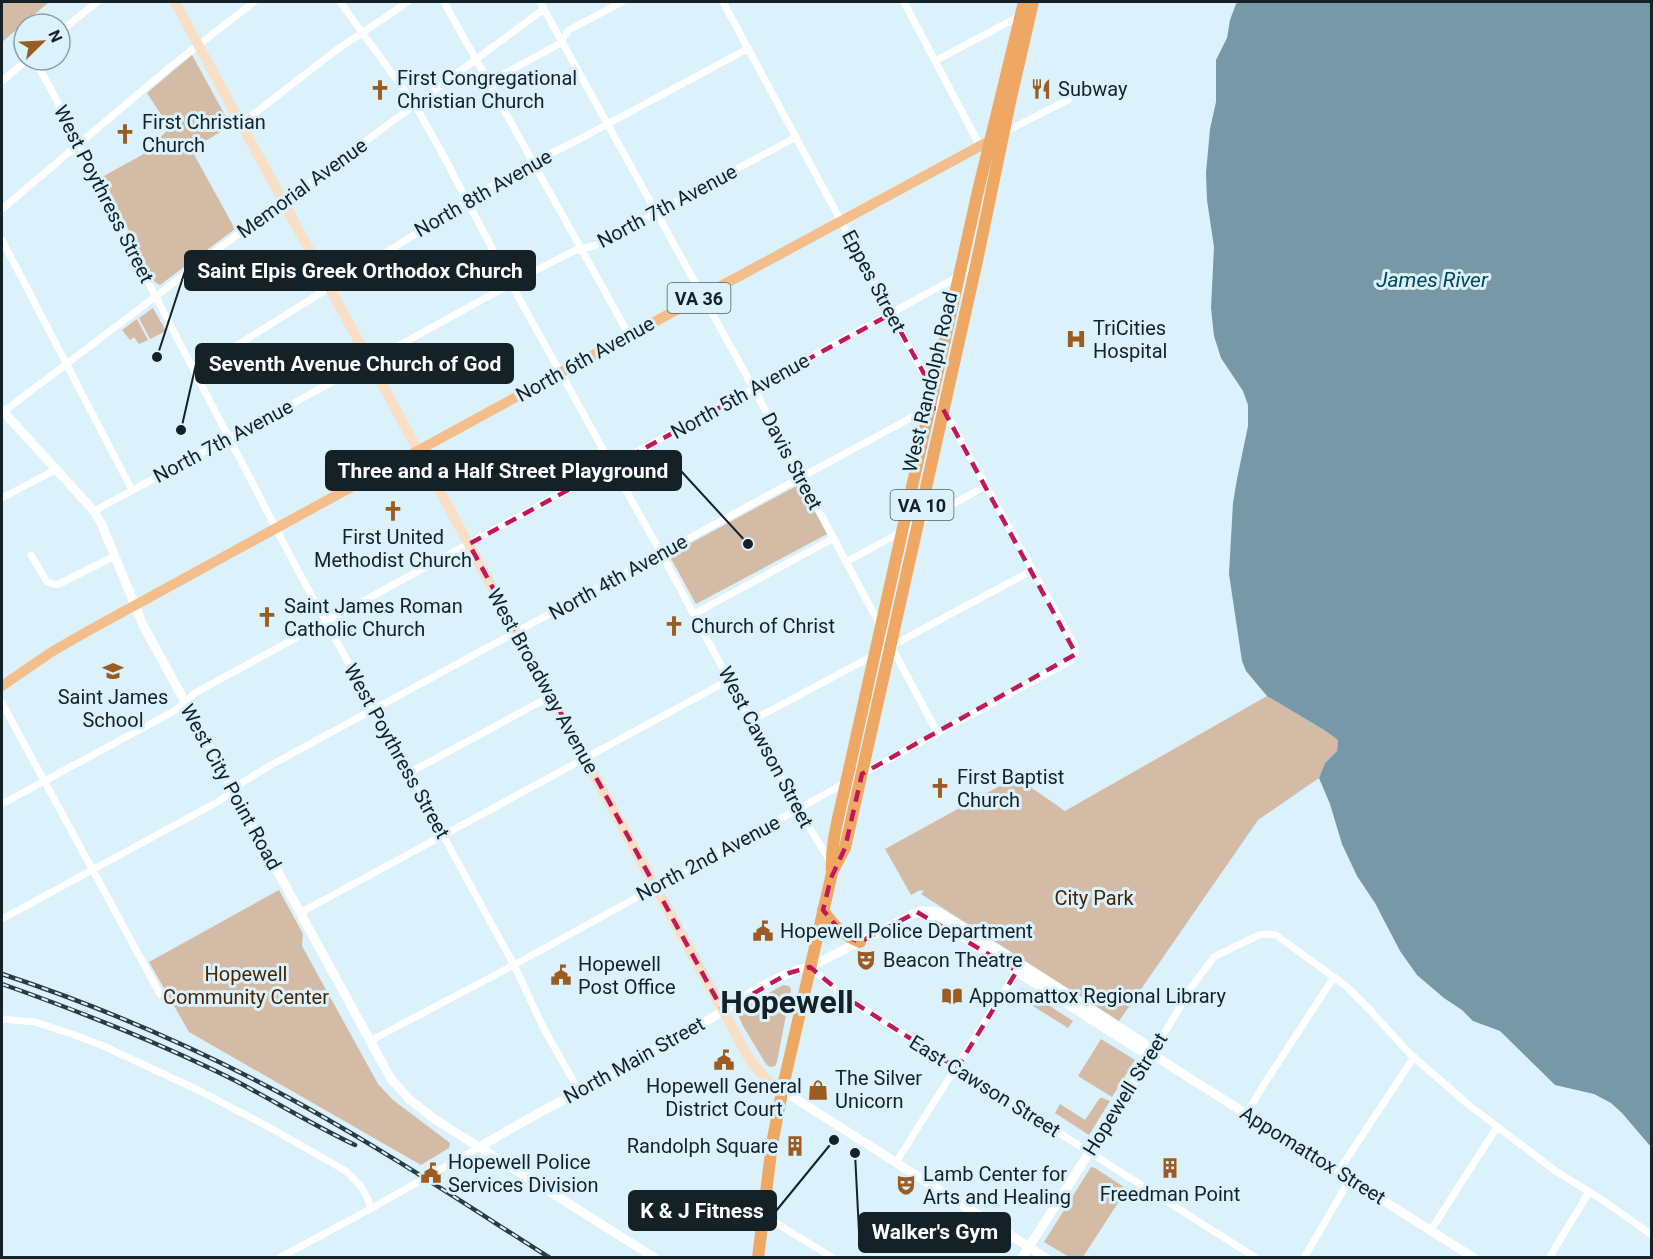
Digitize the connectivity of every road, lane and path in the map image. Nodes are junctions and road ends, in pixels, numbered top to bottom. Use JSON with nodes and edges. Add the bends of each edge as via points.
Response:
{"nodes":[{"id":1,"x":97,"y":2,"type":"edge"},
{"id":2,"x":175,"y":2,"type":"edge"},
{"id":3,"x":254,"y":2,"type":"edge"},
{"id":4,"x":340,"y":2,"type":"edge"},
{"id":5,"x":408,"y":2,"type":"edge"},
{"id":6,"x":444,"y":2,"type":"edge"},
{"id":7,"x":540,"y":2,"type":"edge"},
{"id":8,"x":622,"y":2,"type":"edge"},
{"id":9,"x":723,"y":2,"type":"edge"},
{"id":10,"x":904,"y":2,"type":"edge"},
{"id":11,"x":1023,"y":2,"type":"edge"},
{"id":12,"x":1033,"y":2,"type":"edge"},
{"id":13,"x":544,"y":9,"type":"junction"},
{"id":14,"x":1020,"y":16,"type":"junction"},
{"id":15,"x":72,"y":22,"type":"edge"},
{"id":16,"x":363,"y":32,"type":"junction"},
{"id":17,"x":562,"y":41,"type":"junction"},
{"id":18,"x":198,"y":45,"type":"junction"},
{"id":19,"x":749,"y":48,"type":"junction"},
{"id":20,"x":476,"y":59,"type":"junction"},
{"id":21,"x":935,"y":61,"type":"junction"},
{"id":22,"x":40,"y":72,"type":"edge"},
{"id":23,"x":489,"y":82,"type":"junction"},
{"id":24,"x":1068,"y":100,"type":"dead end"},
{"id":25,"x":415,"y":105,"type":"junction"},
{"id":26,"x":241,"y":124,"type":"junction"},
{"id":27,"x":607,"y":124,"type":"junction"},
{"id":28,"x":1003,"y":133,"type":"junction"},
{"id":29,"x":796,"y":137,"type":"junction"},
{"id":30,"x":985,"y":143,"type":"junction"},
{"id":31,"x":78,"y":144,"type":"junction"},
{"id":32,"x":533,"y":162,"type":"junction"},
{"id":33,"x":284,"y":201,"type":"junction"},
{"id":34,"x":467,"y":201,"type":"junction"},
{"id":35,"x":2,"y":209,"type":"edge"},
{"id":36,"x":657,"y":213,"type":"junction"},
{"id":37,"x":841,"y":220,"type":"junction"},
{"id":38,"x":2,"y":240,"type":"edge"},
{"id":39,"x":581,"y":249,"type":"junction"},
{"id":40,"x":977,"y":261,"type":"junction"},
{"id":41,"x":958,"y":276,"type":"junction"},
{"id":42,"x":511,"y":284,"type":"junction"},
{"id":43,"x":330,"y":286,"type":"junction"},
{"id":44,"x":156,"y":296,"type":"junction"},
{"id":45,"x":702,"y":296,"type":"junction"},
{"id":46,"x":891,"y":314,"type":"junction"},
{"id":47,"x":629,"y":335,"type":"junction"},
{"id":48,"x":370,"y":361,"type":"junction"},
{"id":49,"x":66,"y":364,"type":"junction"},
{"id":50,"x":194,"y":372,"type":"junction"},
{"id":51,"x":560,"y":373,"type":"junction"},
{"id":52,"x":754,"y":389,"type":"junction"},
{"id":53,"x":933,"y":390,"type":"junction"},
{"id":54,"x":929,"y":408,"type":"junction"},
{"id":55,"x":943,"y":409,"type":"junction"},
{"id":56,"x":2,"y":411,"type":"edge"},
{"id":57,"x":229,"y":438,"type":"junction"},
{"id":58,"x":418,"y":450,"type":"junction"},
{"id":59,"x":612,"y":466,"type":"junction"},
{"id":60,"x":57,"y":469,"type":"junction"},
{"id":61,"x":801,"y":477,"type":"junction"},
{"id":62,"x":986,"y":486,"type":"junction"},
{"id":63,"x":132,"y":490,"type":"junction"},
{"id":64,"x":2,"y":498,"type":"edge"},
{"id":65,"x":94,"y":511,"type":"junction"},
{"id":66,"x":918,"y":522,"type":"junction"},
{"id":67,"x":276,"y":529,"type":"junction"},
{"id":68,"x":902,"y":531,"type":"junction"},
{"id":69,"x":834,"y":538,"type":"junction"},
{"id":70,"x":469,"y":544,"type":"junction"},
{"id":71,"x":660,"y":553,"type":"junction"},
{"id":72,"x":31,"y":555,"type":"dead end"},
{"id":73,"x":115,"y":556,"type":"junction"},
{"id":74,"x":846,"y":562,"type":"junction"},
{"id":75,"x":1033,"y":570,"type":"junction"},
{"id":76,"x":135,"y":605,"type":"junction"},
{"id":77,"x":694,"y":614,"type":"junction"},
{"id":78,"x":326,"y":621,"type":"junction"},
{"id":79,"x":881,"y":627,"type":"junction"},
{"id":80,"x":516,"y":632,"type":"junction"},
{"id":81,"x":890,"y":646,"type":"junction"},
{"id":82,"x":1076,"y":654,"type":"joint"},
{"id":83,"x":874,"y":655,"type":"junction"},
{"id":84,"x":729,"y":680,"type":"junction"},
{"id":85,"x":2,"y":686,"type":"edge"},
{"id":86,"x":551,"y":696,"type":"junction"},
{"id":87,"x":185,"y":701,"type":"junction"},
{"id":88,"x":2,"y":703,"type":"edge"},
{"id":89,"x":374,"y":709,"type":"junction"},
{"id":90,"x":752,"y":722,"type":"junction"},
{"id":91,"x":937,"y":732,"type":"junction"},
{"id":92,"x":585,"y":759,"type":"junction"},
{"id":93,"x":409,"y":773,"type":"junction"},
{"id":94,"x":862,"y":774,"type":"junction"},
{"id":95,"x":44,"y":781,"type":"junction"},
{"id":96,"x":846,"y":783,"type":"junction"},
{"id":97,"x":233,"y":790,"type":"junction"},
{"id":98,"x":2,"y":804,"type":"edge"},
{"id":99,"x":798,"y":809,"type":"junction"},
{"id":100,"x":443,"y":835,"type":"junction"},
{"id":101,"x":833,"y":867,"type":"junction"},
{"id":102,"x":93,"y":869,"type":"junction"},
{"id":103,"x":655,"y":887,"type":"junction"},
{"id":104,"x":823,"y":910,"type":"junction"},
{"id":105,"x":917,"y":912,"type":"joint"},
{"id":106,"x":300,"y":913,"type":"junction"},
{"id":107,"x":2,"y":919,"type":"edge"},
{"id":108,"x":860,"y":942,"type":"junction"},
{"id":109,"x":514,"y":965,"type":"junction"},
{"id":110,"x":810,"y":967,"type":"junction"},
{"id":111,"x":1019,"y":968,"type":"junction"},
{"id":112,"x":1334,"y":977,"type":"junction"},
{"id":113,"x":160,"y":994,"type":"dead end"},
{"id":114,"x":723,"y":1011,"type":"junction"},
{"id":115,"x":2,"y":1019,"type":"edge"},
{"id":116,"x":370,"y":1041,"type":"junction"},
{"id":117,"x":1152,"y":1054,"type":"junction"},
{"id":118,"x":1414,"y":1057,"type":"junction"},
{"id":119,"x":957,"y":1068,"type":"junction"},
{"id":120,"x":782,"y":1090,"type":"junction"},
{"id":121,"x":579,"y":1091,"type":"junction"},
{"id":122,"x":1247,"y":1113,"type":"junction"},
{"id":123,"x":1497,"y":1127,"type":"junction"},
{"id":124,"x":480,"y":1147,"type":"junction"},
{"id":125,"x":1089,"y":1152,"type":"junction"},
{"id":126,"x":896,"y":1162,"type":"junction"},
{"id":127,"x":1338,"y":1172,"type":"junction"},
{"id":128,"x":1350,"y":1179,"type":"junction"},
{"id":129,"x":1589,"y":1191,"type":"junction"},
{"id":130,"x":372,"y":1208,"type":"junction"},
{"id":131,"x":763,"y":1215,"type":"junction"},
{"id":132,"x":1431,"y":1230,"type":"junction"},
{"id":133,"x":1652,"y":1234,"type":"edge"},
{"id":134,"x":1029,"y":1246,"type":"junction"},
{"id":135,"x":279,"y":1257,"type":"edge"},
{"id":136,"x":655,"y":1257,"type":"edge"},
{"id":137,"x":758,"y":1257,"type":"edge"},
{"id":138,"x":833,"y":1257,"type":"edge"},
{"id":139,"x":1022,"y":1257,"type":"edge"},
{"id":140,"x":1046,"y":1257,"type":"edge"},
{"id":141,"x":1256,"y":1257,"type":"edge"},
{"id":142,"x":1304,"y":1257,"type":"edge"},
{"id":143,"x":1474,"y":1257,"type":"edge"},
{"id":144,"x":1549,"y":1257,"type":"edge"}],
"edges":[{"from":1,"to":15,"type":"street"},
{"from":2,"to":18,"type":"main road","name":"West Broadway Avenue"},
{"from":3,"to":18,"type":"street"},
{"from":4,"to":16,"type":"street","name":"West Cawson Street"},
{"from":5,"to":16,"type":"street"},
{"from":6,"to":20,"type":"street"},
{"from":7,"to":13,"type":"street","name":"Davis Street"},
{"from":8,"to":17,"type":"street","via":[[569,30]]},
{"from":9,"to":19,"type":"street","name":"Eppes Street"},
{"from":10,"to":21,"type":"street"},
{"from":11,"to":14,"type":"highway","name":"West Randolph Road","number":"VA 10"},
{"from":12,"to":28,"type":"highway","name":"West Randolph Road","number":"VA 10"},
{"from":13,"to":17,"type":"street","name":"Davis Street"},
{"from":13,"to":20,"type":"street","name":"Memorial Avenue"},
{"from":14,"to":21,"type":"street"},
{"from":14,"to":30,"type":"highway","name":"West Randolph Road","number":"VA 10"},
{"from":16,"to":25,"type":"street","name":"West Cawson Street"},
{"from":16,"to":26,"type":"street"},
{"from":17,"to":23,"type":"street"},
{"from":17,"to":27,"type":"street","name":"Davis Street"},
{"from":18,"to":26,"type":"main road","name":"West Broadway Avenue"},
{"from":18,"to":31,"type":"street"},
{"from":19,"to":27,"type":"street","name":"North 8th Avenue"},
{"from":19,"to":29,"type":"street","name":"Eppes Street"},
{"from":20,"to":23,"type":"street"},
{"from":20,"to":25,"type":"street","name":"Memorial Avenue"},
{"from":21,"to":30,"type":"street"},
{"from":22,"to":31,"type":"street","name":"West Poythress Street"},
{"from":23,"to":32,"type":"street"},
{"from":24,"to":28,"type":"street","name":"North 6th Avenue"},
{"from":25,"to":33,"type":"street","name":"Memorial Avenue"},
{"from":25,"to":34,"type":"street","name":"West Cawson Street"},
{"from":26,"to":33,"type":"main road","name":"West Broadway Avenue"},
{"from":27,"to":32,"type":"street","name":"North 8th Avenue"},
{"from":27,"to":36,"type":"street","name":"Davis Street"},
{"from":28,"to":30,"type":"main road","name":"North 6th Avenue","number":"VA 36"},
{"from":28,"to":40,"type":"highway","name":"West Randolph Road","number":"VA 10"},
{"from":29,"to":36,"type":"street","name":"North 7th Avenue"},
{"from":29,"to":37,"type":"street","name":"Eppes Street"},
{"from":30,"to":37,"type":"main road","name":"North 6th Avenue","number":"VA 36"},
{"from":30,"to":41,"type":"highway","name":"West Randolph Road","number":"VA 10"},
{"from":31,"to":35,"type":"street"},
{"from":31,"to":44,"type":"street","name":"West Poythress Street"},
{"from":32,"to":34,"type":"street","name":"North 8th Avenue"},
{"from":32,"to":39,"type":"street"},
{"from":33,"to":43,"type":"main road","name":"West Broadway Avenue"},
{"from":33,"to":44,"type":"street","name":"Memorial Avenue"},
{"from":34,"to":42,"type":"street","name":"West Cawson Street"},
{"from":34,"to":43,"type":"street","name":"North 8th Avenue"},
{"from":36,"to":39,"type":"street","name":"North 7th Avenue"},
{"from":36,"to":45,"type":"street","name":"Davis Street"},
{"from":37,"to":45,"type":"main road","name":"North 6th Avenue","number":"VA 36"},
{"from":37,"to":46,"type":"street","name":"Eppes Street"},
{"from":38,"to":49,"type":"street"},
{"from":39,"to":42,"type":"street","name":"North 7th Avenue"},
{"from":39,"to":47,"type":"street"},
{"from":40,"to":41,"type":"street","name":"North 5th Avenue"},
{"from":40,"to":55,"type":"highway","name":"West Randolph Road","number":"VA 10"},
{"from":41,"to":46,"type":"street","name":"North 5th Avenue"},
{"from":41,"to":53,"type":"highway","name":"West Randolph Road","number":"VA 10"},
{"from":42,"to":48,"type":"street","name":"North 7th Avenue"},
{"from":42,"to":51,"type":"street","name":"West Cawson Street"},
{"from":43,"to":48,"type":"main road","name":"West Broadway Avenue"},
{"from":43,"to":50,"type":"street","name":"North 8th Avenue"},
{"from":44,"to":49,"type":"street","name":"Memorial Avenue"},
{"from":44,"to":50,"type":"street","name":"West Poythress Street"},
{"from":45,"to":47,"type":"main road","name":"North 6th Avenue","number":"VA 36"},
{"from":45,"to":52,"type":"street","name":"Davis Street"},
{"from":46,"to":52,"type":"street","name":"North 5th Avenue"},
{"from":46,"to":53,"type":"street","name":"Eppes Street"},
{"from":47,"to":51,"type":"main road","name":"North 6th Avenue","number":"VA 36"},
{"from":48,"to":57,"type":"street","name":"North 7th Avenue"},
{"from":48,"to":58,"type":"main road","name":"West Broadway Avenue"},
{"from":49,"to":56,"type":"street","name":"Memorial Avenue"},
{"from":49,"to":63,"type":"street"},
{"from":50,"to":57,"type":"street","name":"West Poythress Street"},
{"from":51,"to":58,"type":"main road","name":"North 6th Avenue","number":"VA 36"},
{"from":51,"to":59,"type":"street","name":"West Cawson Street"},
{"from":52,"to":59,"type":"street","name":"North 5th Avenue"},
{"from":52,"to":61,"type":"street","name":"Davis Street"},
{"from":53,"to":54,"type":"highway","name":"West Randolph Road","number":"VA 10"},
{"from":53,"to":55,"type":"street","name":"Eppes Street"},
{"from":54,"to":55,"type":"street"},
{"from":54,"to":61,"type":"street","name":"North 4th Avenue"},
{"from":54,"to":68,"type":"highway","name":"West Randolph Road","number":"VA 10"},
{"from":55,"to":62,"type":"street","name":"Eppes Street"},
{"from":55,"to":66,"type":"highway","name":"West Randolph Road","number":"VA 10"},
{"from":56,"to":60,"type":"street","name":"West City Point Road"},
{"from":57,"to":63,"type":"street","name":"North 7th Avenue"},
{"from":57,"to":67,"type":"street","name":"West Poythress Street"},
{"from":58,"to":67,"type":"main road","name":"North 6th Avenue"},
{"from":58,"to":70,"type":"main road","name":"West Broadway Avenue"},
{"from":59,"to":70,"type":"street","name":"North 5th Avenue"},
{"from":59,"to":71,"type":"street","name":"West Cawson Street"},
{"from":60,"to":64,"type":"street"},
{"from":60,"to":65,"type":"street","name":"West City Point Road"},
{"from":61,"to":69,"type":"street","name":"Davis Street"},
{"from":61,"to":71,"type":"street","name":"North 4th Avenue"},
{"from":62,"to":66,"type":"street"},
{"from":62,"to":75,"type":"street","name":"Eppes Street"},
{"from":63,"to":65,"type":"street","name":"North 7th Avenue"},
{"from":65,"to":73,"type":"street","name":"West City Point Road"},
{"from":66,"to":68,"type":"street"},
{"from":66,"to":81,"type":"highway","name":"West Randolph Road","number":"VA 10"},
{"from":67,"to":76,"type":"main road","name":"North 6th Avenue"},
{"from":67,"to":78,"type":"street","name":"West Poythress Street"},
{"from":68,"to":74,"type":"street"},
{"from":68,"to":79,"type":"highway","name":"West Randolph Road","number":"VA 10"},
{"from":69,"to":74,"type":"street","name":"Davis Street"},
{"from":69,"to":77,"type":"street"},
{"from":70,"to":78,"type":"street","name":"North 5th Avenue"},
{"from":70,"to":80,"type":"main road","name":"West Broadway Avenue"},
{"from":71,"to":77,"type":"street","name":"West Cawson Street"},
{"from":71,"to":80,"type":"street","name":"North 4th Avenue"},
{"from":72,"to":73,"type":"street","via":[[47,582],[57,585]]},
{"from":73,"to":76,"type":"street","name":"West City Point Road"},
{"from":74,"to":79,"type":"street","name":"Davis Street"},
{"from":75,"to":81,"type":"street"},
{"from":75,"to":82,"type":"street","name":"Eppes Street"},
{"from":76,"to":85,"type":"main road","name":"North 6th Avenue","via":[[53,651]]},
{"from":76,"to":87,"type":"street","name":"West City Point Road"},
{"from":77,"to":84,"type":"street","name":"West Cawson Street"},
{"from":78,"to":87,"type":"street","name":"North 5th Avenue"},
{"from":78,"to":89,"type":"street","name":"West Poythress Street"},
{"from":79,"to":81,"type":"street","name":"Davis Street"},
{"from":79,"to":83,"type":"highway","name":"West Randolph Road","number":"VA 10"},
{"from":80,"to":86,"type":"main road","name":"West Broadway Avenue"},
{"from":80,"to":89,"type":"street","name":"North 4th Avenue"},
{"from":81,"to":83,"type":"street"},
{"from":81,"to":91,"type":"street","name":"Davis Street"},
{"from":81,"to":94,"type":"highway","name":"West Randolph Road","number":"VA 10"},
{"from":82,"to":91,"type":"street","name":"North 2nd Avenue","via":[[1070,661]]},
{"from":83,"to":90,"type":"street"},
{"from":83,"to":96,"type":"highway","name":"West Randolph Road","number":"VA 10"},
{"from":84,"to":90,"type":"street","name":"West Cawson Street"},
{"from":84,"to":92,"type":"street"},
{"from":86,"to":92,"type":"main road","name":"West Broadway Avenue"},
{"from":86,"to":93,"type":"street"},
{"from":87,"to":95,"type":"street","name":"North 5th Avenue","via":[[176,710]]},
{"from":87,"to":97,"type":"street","name":"West City Point Road"},
{"from":88,"to":95,"type":"street"},
{"from":89,"to":93,"type":"street","name":"West Poythress Street"},
{"from":89,"to":97,"type":"street","name":"North 4th Avenue"},
{"from":90,"to":99,"type":"street","name":"West Cawson Street"},
{"from":91,"to":94,"type":"street","name":"North 2nd Avenue"},
{"from":92,"to":100,"type":"street"},
{"from":92,"to":103,"type":"main road","name":"West Broadway Avenue"},
{"from":93,"to":100,"type":"street","name":"West Poythress Street"},
{"from":94,"to":96,"type":"street","name":"North 2nd Avenue"},
{"from":94,"to":101,"type":"highway","name":"West Randolph Road","number":"VA 10","via":[[845,848]]},
{"from":95,"to":98,"type":"street","name":"North 5th Avenue"},
{"from":95,"to":102,"type":"street"},
{"from":96,"to":99,"type":"street","name":"North 2nd Avenue"},
{"from":96,"to":101,"type":"highway","name":"West Randolph Road","number":"VA 10"},
{"from":97,"to":102,"type":"street","name":"North 4th Avenue"},
{"from":97,"to":106,"type":"street","name":"West City Point Road"},
{"from":99,"to":101,"type":"street","name":"West Cawson Street"},
{"from":99,"to":103,"type":"street","name":"North 2nd Avenue"},
{"from":100,"to":106,"type":"street"},
{"from":100,"to":109,"type":"street","name":"West Poythress Street"},
{"from":101,"to":104,"type":"highway","name":"West Randolph Road","number":"VA 10"},
{"from":102,"to":107,"type":"street","name":"North 4th Avenue"},
{"from":102,"to":113,"type":"street"},
{"from":103,"to":109,"type":"street","name":"North 2nd Avenue"},
{"from":103,"to":114,"type":"main road","name":"West Broadway Avenue"},
{"from":104,"to":108,"type":"highway","via":[[844,935]]},
{"from":104,"to":110,"type":"highway","name":"West Randolph Road","number":"VA 10"},
{"from":105,"to":108,"type":"street","name":"North Main Street"},
{"from":105,"to":111,"type":"street","name":"Appomattox Street"},
{"from":106,"to":116,"type":"street","name":"West City Point Road"},
{"from":108,"to":110,"type":"street","name":"North Main Street"},
{"from":109,"to":116,"type":"street","name":"North 2nd Avenue"},
{"from":109,"to":121,"type":"street","name":"West Poythress Street"},
{"from":110,"to":114,"type":"street","name":"North Main Street","via":[[789,973]]},
{"from":110,"to":119,"type":"street","name":"East Cawson Street","via":[[850,1000]]},
{"from":110,"to":120,"type":"highway","number":"VA 10"},
{"from":111,"to":117,"type":"street","name":"Appomattox Street","via":[[1139,1050]]},
{"from":111,"to":119,"type":"street"},
{"from":112,"to":117,"type":"street","name":"Hopewell Street","via":[[1276,935],[1259,935],[1242,942],[1214,957]]},
{"from":112,"to":118,"type":"street","name":"Hopewell Street"},
{"from":112,"to":122,"type":"street"},
{"from":114,"to":120,"type":"main road","name":"West Broadway Avenue","via":[[758,1072]]},
{"from":114,"to":121,"type":"street","name":"North Main Street"},
{"from":115,"to":130,"type":"street","via":[[35,1022],[72,1034],[196,1089],[346,1171],[361,1186]]},
{"from":116,"to":124,"type":"street","name":"West City Point Road","via":[[391,1079],[409,1099]]},
{"from":117,"to":122,"type":"street","name":"Appomattox Street"},
{"from":117,"to":125,"type":"street","name":"Hopewell Street"},
{"from":118,"to":123,"type":"street","name":"Hopewell Street"},
{"from":118,"to":127,"type":"street"},
{"from":119,"to":125,"type":"street","name":"East Cawson Street"},
{"from":119,"to":126,"type":"street"},
{"from":120,"to":126,"type":"street"},
{"from":120,"to":131,"type":"highway","number":"VA 10"},
{"from":121,"to":124,"type":"street","name":"North Main Street"},
{"from":122,"to":127,"type":"street","name":"Appomattox Street"},
{"from":123,"to":129,"type":"street","name":"Hopewell Street"},
{"from":123,"to":132,"type":"street"},
{"from":124,"to":130,"type":"street"},
{"from":124,"to":136,"type":"street","name":"West City Point Road"},
{"from":125,"to":134,"type":"street","name":"Hopewell Street"},
{"from":125,"to":141,"type":"street","name":"East Cawson Street"},
{"from":126,"to":134,"type":"street"},
{"from":127,"to":128,"type":"street","name":"Appomattox Street"},
{"from":128,"to":132,"type":"street","name":"Appomattox Street"},
{"from":128,"to":142,"type":"street"},
{"from":129,"to":133,"type":"street","name":"Hopewell Street"},
{"from":129,"to":144,"type":"street"},
{"from":130,"to":135,"type":"street"},
{"from":131,"to":137,"type":"highway","number":"VA 10"},
{"from":131,"to":138,"type":"street"},
{"from":132,"to":143,"type":"street","name":"Appomattox Street"},
{"from":134,"to":139,"type":"street","name":"Hopewell Street"},
{"from":134,"to":140,"type":"street"}]}
